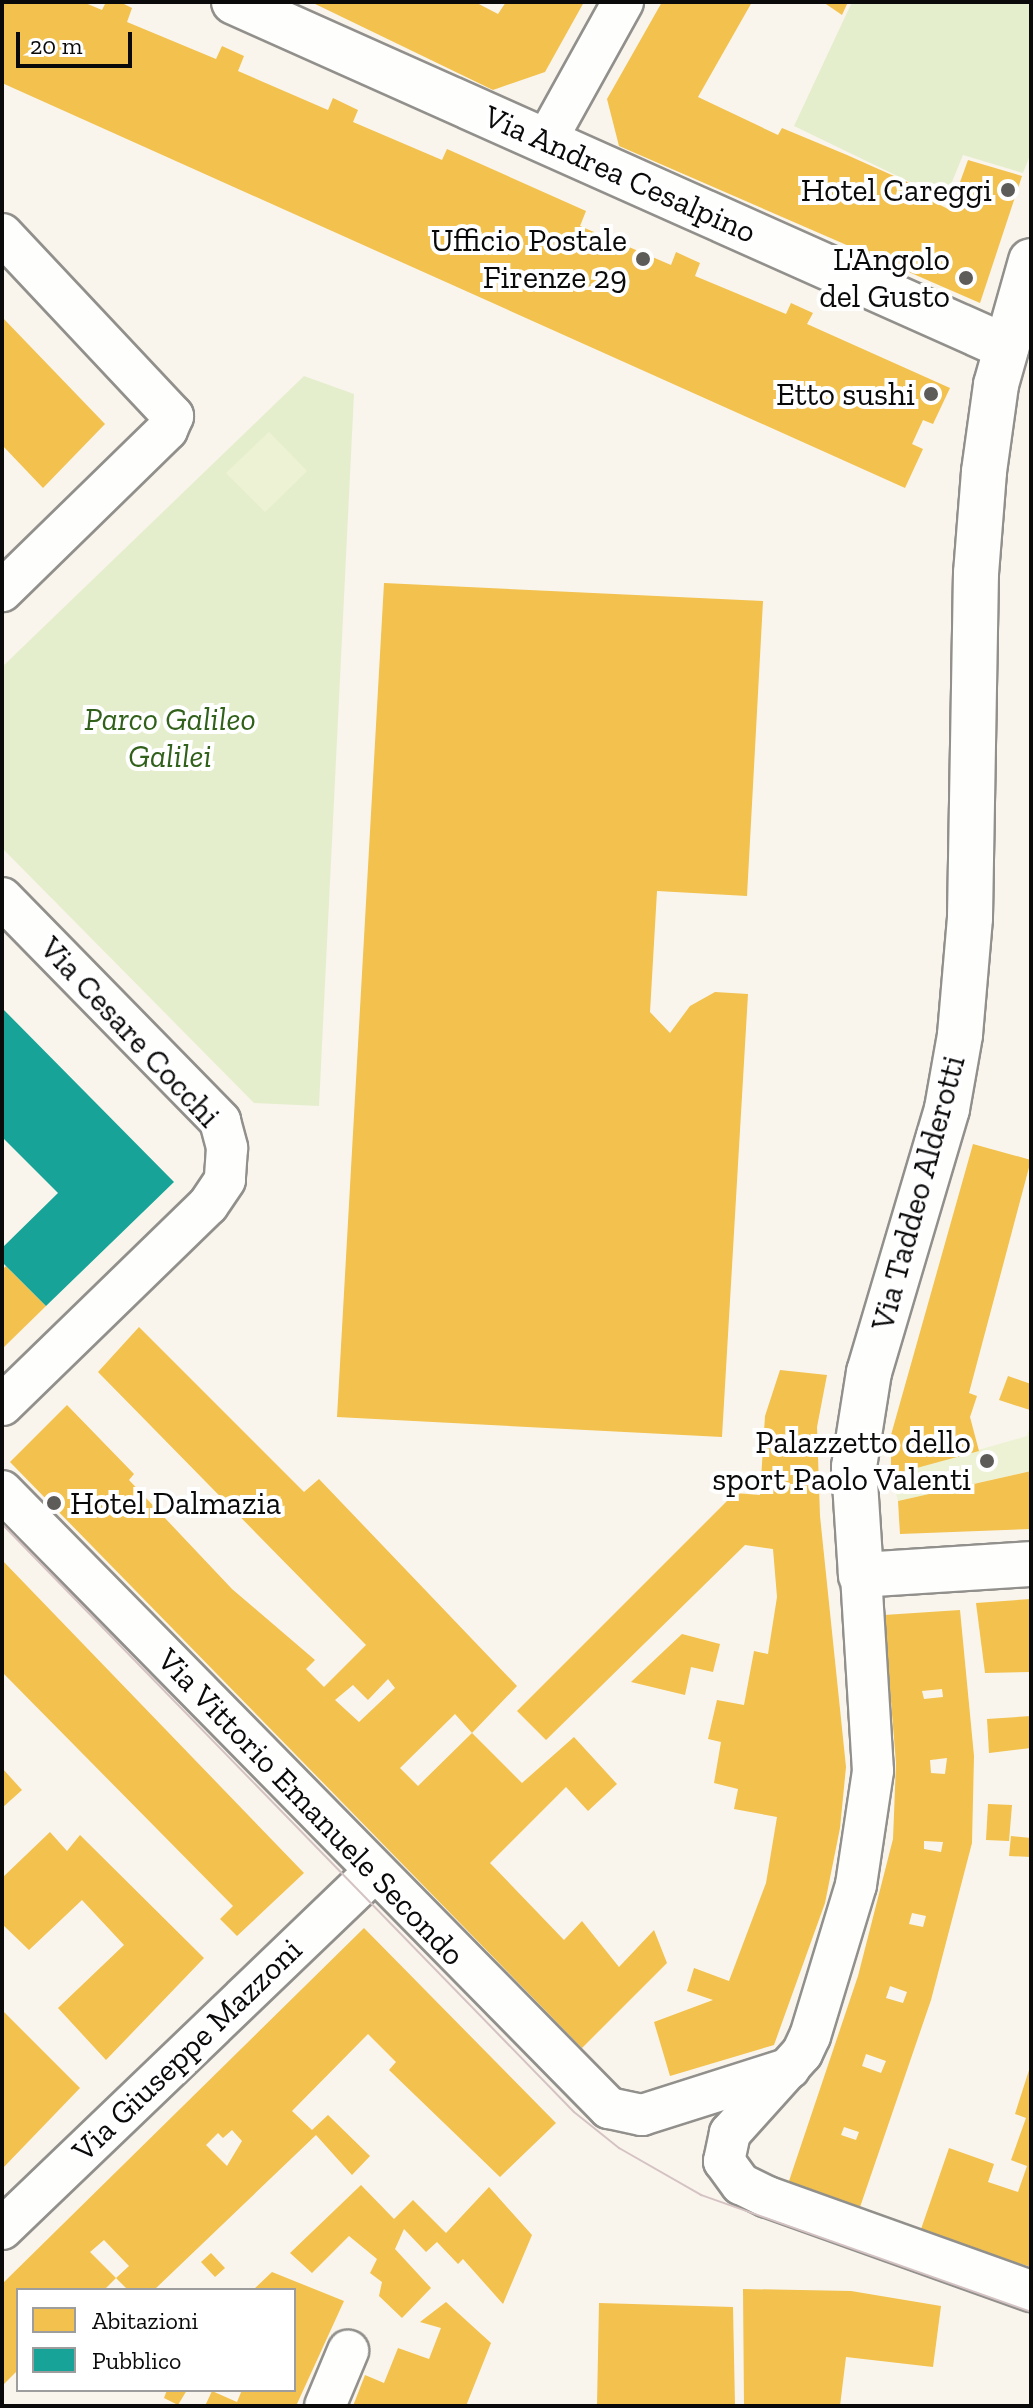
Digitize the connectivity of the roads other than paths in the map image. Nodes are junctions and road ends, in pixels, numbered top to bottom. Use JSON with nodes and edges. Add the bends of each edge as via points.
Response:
{"nodes":[{"id":1,"x":234,"y":2,"type":"edge"},
{"id":2,"x":623,"y":2,"type":"edge"},
{"id":3,"x":547,"y":139,"type":"junction"},
{"id":4,"x":2,"y":234,"type":"edge"},
{"id":5,"x":1031,"y":261,"type":"edge"},
{"id":6,"x":1006,"y":347,"type":"junction"},
{"id":7,"x":2,"y":591,"type":"edge"},
{"id":8,"x":2,"y":898,"type":"edge"},
{"id":9,"x":2,"y":1405,"type":"edge"},
{"id":10,"x":2,"y":1491,"type":"edge"},
{"id":11,"x":1031,"y":1564,"type":"edge"},
{"id":12,"x":861,"y":1575,"type":"junction"},
{"id":13,"x":374,"y":1872,"type":"junction"},
{"id":14,"x":790,"y":2068,"type":"junction"},
{"id":15,"x":2,"y":2229,"type":"edge"},
{"id":16,"x":1031,"y":2291,"type":"edge"},
{"id":17,"x":348,"y":2351,"type":"dead end"},
{"id":18,"x":325,"y":2406,"type":"edge"}],
"edges":[{"from":1,"to":3,"type":"street","name":"Via Andrea Cesalpino"},
{"from":2,"to":3,"type":"street"},
{"from":3,"to":6,"type":"street","name":"Via Andrea Cesalpino"},
{"from":4,"to":7,"type":"street","via":[[173,416],[167,430]]},
{"from":5,"to":6,"type":"street","name":"Via Taddeo Alderotti"},
{"from":6,"to":12,"type":"street","name":"Via Taddeo Alderotti","via":[[988,431],[976,573],[967,979],[947,1109],[869,1372],[860,1421],[854,1467]]},
{"from":8,"to":9,"type":"street","name":"Via Cesare Cocchi","via":[[220,1121],[227,1148],[225,1180],[208,1205]]},
{"from":10,"to":13,"type":"street","name":"Via Vittorio Emanuele Secondo"},
{"from":11,"to":12,"type":"street"},
{"from":12,"to":14,"type":"street","name":"Via Taddeo Alderotti","via":[[871,1795],[842,1942],[810,2036]]},
{"from":13,"to":14,"type":"street","name":"Via Vittorio Emanuele Secondo","via":[[599,2101],[625,2115],[651,2113]]},
{"from":13,"to":15,"type":"street","name":"Via Giuseppe Mazzoni"},
{"from":14,"to":16,"type":"street","name":"Via Taddeo Alderotti","via":[[730,2133],[723,2156],[730,2174],[768,2197]]},
{"from":17,"to":18,"type":"street"}]}
